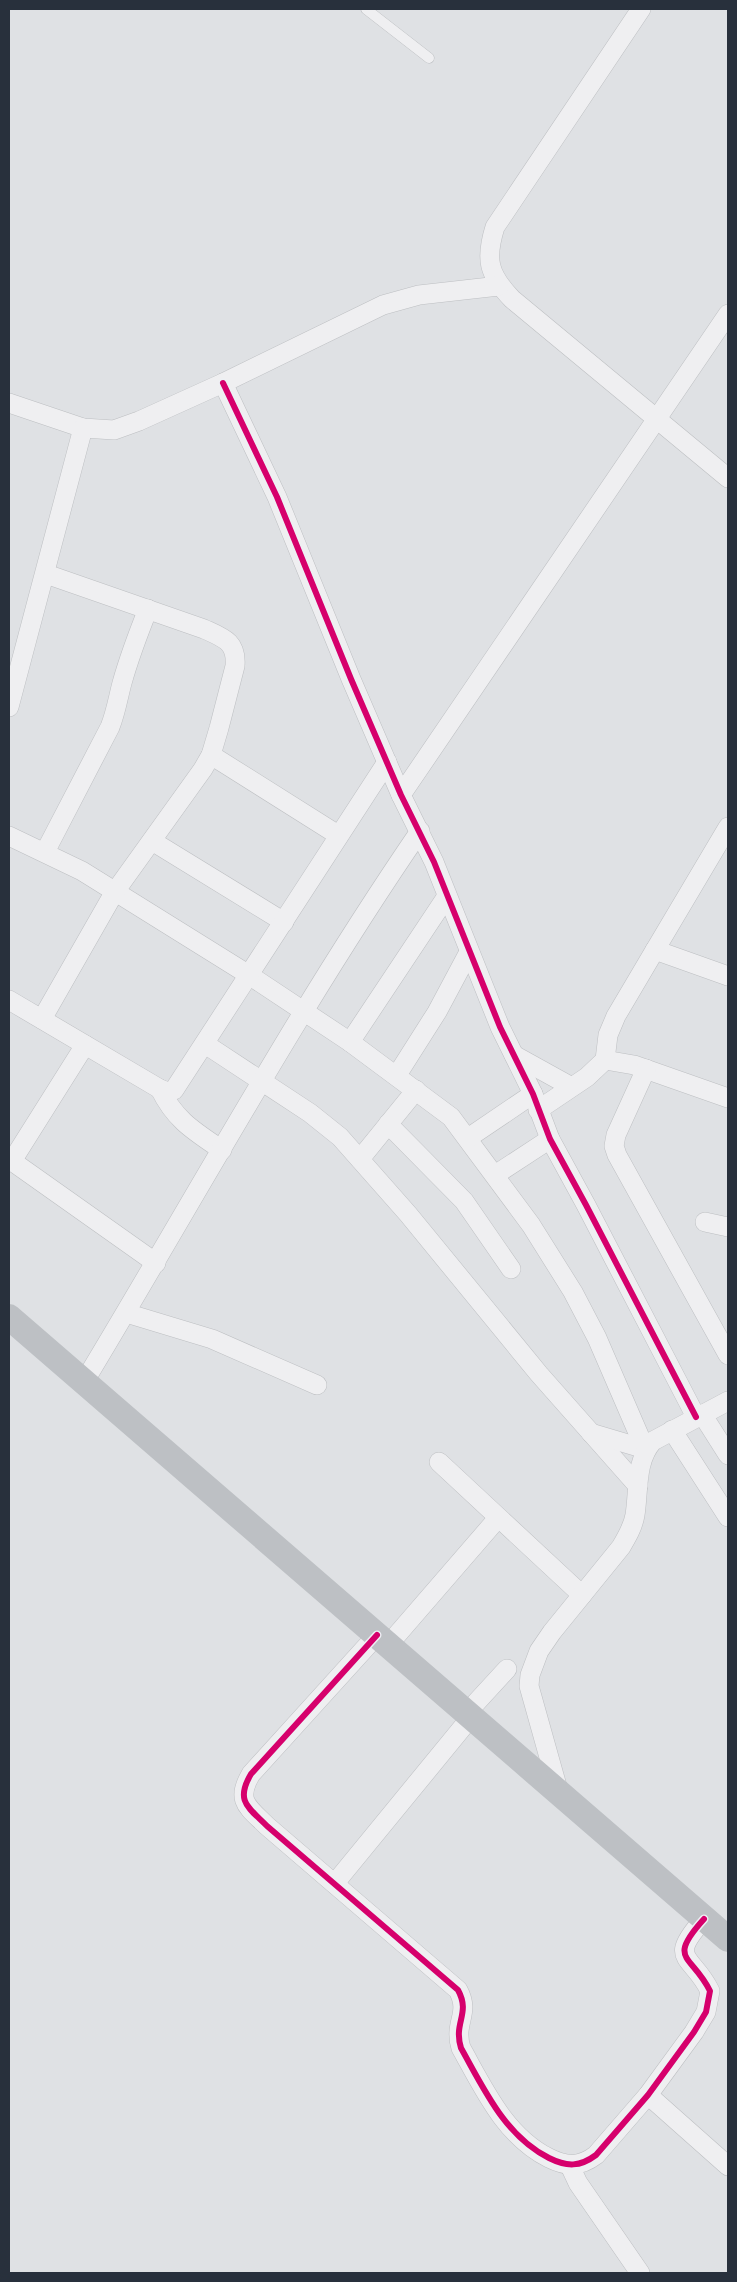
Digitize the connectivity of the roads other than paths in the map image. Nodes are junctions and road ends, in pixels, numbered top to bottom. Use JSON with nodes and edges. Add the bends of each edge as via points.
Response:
{"nodes":[{"id":1,"x":366,"y":9,"type":"edge"},
{"id":2,"x":641,"y":9,"type":"edge"},
{"id":3,"x":429,"y":58,"type":"dead end"},
{"id":4,"x":500,"y":286,"type":"junction"},
{"id":5,"x":728,"y":314,"type":"edge"},
{"id":6,"x":223,"y":382,"type":"junction"},
{"id":7,"x":9,"y":403,"type":"edge"},
{"id":8,"x":656,"y":420,"type":"junction"},
{"id":9,"x":83,"y":428,"type":"junction"},
{"id":10,"x":728,"y":478,"type":"edge"},
{"id":11,"x":46,"y":574,"type":"junction"},
{"id":12,"x":148,"y":610,"type":"junction"},
{"id":13,"x":9,"y":707,"type":"edge"},
{"id":14,"x":211,"y":755,"type":"junction"},
{"id":15,"x":387,"y":762,"type":"junction"},
{"id":16,"x":401,"y":795,"type":"junction"},
{"id":17,"x":728,"y":827,"type":"edge"},
{"id":18,"x":420,"y":831,"type":"junction"},
{"id":19,"x":338,"y":835,"type":"junction"},
{"id":20,"x":9,"y":836,"type":"edge"},
{"id":21,"x":152,"y":841,"type":"junction"},
{"id":22,"x":45,"y":852,"type":"junction"},
{"id":23,"x":721,"y":853,"type":"edge"},
{"id":24,"x":114,"y":893,"type":"junction"},
{"id":25,"x":447,"y":896,"type":"junction"},
{"id":26,"x":284,"y":922,"type":"junction"},
{"id":27,"x":655,"y":950,"type":"junction"},
{"id":28,"x":469,"y":952,"type":"junction"},
{"id":29,"x":249,"y":975,"type":"junction"},
{"id":30,"x":728,"y":976,"type":"edge"},
{"id":31,"x":9,"y":1000,"type":"edge"},
{"id":32,"x":303,"y":1010,"type":"junction"},
{"id":33,"x":42,"y":1019,"type":"junction"},
{"id":34,"x":350,"y":1042,"type":"junction"},
{"id":35,"x":205,"y":1044,"type":"junction"},
{"id":36,"x":85,"y":1045,"type":"junction"},
{"id":37,"x":514,"y":1055,"type":"junction"},
{"id":38,"x":605,"y":1060,"type":"junction"},
{"id":39,"x":646,"y":1069,"type":"junction"},
{"id":40,"x":397,"y":1075,"type":"junction"},
{"id":41,"x":261,"y":1080,"type":"junction"},
{"id":42,"x":570,"y":1086,"type":"junction"},
{"id":43,"x":160,"y":1089,"type":"junction"},
{"id":44,"x":416,"y":1090,"type":"junction"},
{"id":45,"x":728,"y":1098,"type":"edge"},
{"id":46,"x":535,"y":1102,"type":"junction"},
{"id":47,"x":388,"y":1124,"type":"junction"},
{"id":48,"x":468,"y":1138,"type":"junction"},
{"id":49,"x":550,"y":1139,"type":"junction"},
{"id":50,"x":222,"y":1150,"type":"junction"},
{"id":51,"x":360,"y":1159,"type":"junction"},
{"id":52,"x":10,"y":1160,"type":"edge"},
{"id":53,"x":495,"y":1175,"type":"junction"},
{"id":54,"x":705,"y":1222,"type":"dead end"},
{"id":55,"x":728,"y":1227,"type":"edge"},
{"id":56,"x":156,"y":1263,"type":"junction"},
{"id":57,"x":511,"y":1268,"type":"dead end"},
{"id":58,"x":126,"y":1313,"type":"junction"},
{"id":59,"x":9,"y":1317,"type":"edge"},
{"id":60,"x":728,"y":1355,"type":"edge"},
{"id":61,"x":84,"y":1382,"type":"junction"},
{"id":62,"x":317,"y":1385,"type":"dead end"},
{"id":63,"x":728,"y":1401,"type":"edge"},
{"id":64,"x":699,"y":1416,"type":"junction"},
{"id":65,"x":672,"y":1430,"type":"junction"},
{"id":66,"x":591,"y":1433,"type":"junction"},
{"id":67,"x":645,"y":1449,"type":"junction"},
{"id":68,"x":728,"y":1455,"type":"edge"},
{"id":69,"x":438,"y":1462,"type":"dead end"},
{"id":70,"x":638,"y":1486,"type":"junction"},
{"id":71,"x":728,"y":1517,"type":"edge"},
{"id":72,"x":498,"y":1518,"type":"junction"},
{"id":73,"x":582,"y":1594,"type":"junction"},
{"id":74,"x":383,"y":1640,"type":"junction"},
{"id":75,"x":508,"y":1669,"type":"dead end"},
{"id":76,"x":471,"y":1717,"type":"junction"},
{"id":77,"x":559,"y":1793,"type":"junction"},
{"id":78,"x":335,"y":1883,"type":"junction"},
{"id":79,"x":704,"y":1919,"type":"junction"},
{"id":80,"x":728,"y":1939,"type":"edge"},
{"id":81,"x":648,"y":2095,"type":"junction"},
{"id":82,"x":570,"y":2166,"type":"junction"},
{"id":83,"x":728,"y":2166,"type":"edge"},
{"id":84,"x":640,"y":2273,"type":"edge"}],
"edges":[{"from":1,"to":3,"type":"lane"},
{"from":2,"to":4,"type":"street","via":[[495,227],[488,248],[492,271]]},
{"from":4,"to":6,"type":"street","via":[[419,295],[383,304]]},
{"from":4,"to":8,"type":"street"},
{"from":5,"to":8,"type":"street"},
{"from":6,"to":9,"type":"street","via":[[114,430]]},
{"from":6,"to":15,"type":"street","via":[[277,497]]},
{"from":7,"to":9,"type":"street"},
{"from":8,"to":10,"type":"street"},
{"from":8,"to":16,"type":"street"},
{"from":9,"to":11,"type":"street"},
{"from":11,"to":12,"type":"street"},
{"from":11,"to":13,"type":"street"},
{"from":12,"to":14,"type":"street","via":[[222,637],[236,654]]},
{"from":12,"to":22,"type":"street","via":[[130,656],[110,728]]},
{"from":14,"to":19,"type":"street"},
{"from":14,"to":21,"type":"street"},
{"from":15,"to":16,"type":"street"},
{"from":15,"to":19,"type":"street"},
{"from":16,"to":18,"type":"street"},
{"from":17,"to":23,"type":"street"},
{"from":18,"to":25,"type":"street"},
{"from":18,"to":32,"type":"street"},
{"from":19,"to":26,"type":"street"},
{"from":20,"to":22,"type":"street"},
{"from":21,"to":24,"type":"street"},
{"from":21,"to":26,"type":"street"},
{"from":22,"to":24,"type":"street","via":[[82,871]]},
{"from":23,"to":27,"type":"street"},
{"from":24,"to":29,"type":"street"},
{"from":24,"to":33,"type":"street"},
{"from":25,"to":28,"type":"street"},
{"from":25,"to":34,"type":"street"},
{"from":26,"to":29,"type":"street"},
{"from":27,"to":30,"type":"street"},
{"from":27,"to":38,"type":"street","via":[[616,1016],[608,1035]]},
{"from":28,"to":37,"type":"street"},
{"from":28,"to":40,"type":"street","via":[[437,1012]]},
{"from":29,"to":32,"type":"street"},
{"from":29,"to":35,"type":"street"},
{"from":31,"to":33,"type":"street"},
{"from":32,"to":34,"type":"street"},
{"from":32,"to":41,"type":"street"},
{"from":33,"to":36,"type":"street"},
{"from":34,"to":40,"type":"street"},
{"from":35,"to":41,"type":"street"},
{"from":35,"to":43,"type":"street","via":[[174,1090]]},
{"from":36,"to":43,"type":"street"},
{"from":36,"to":52,"type":"street"},
{"from":37,"to":42,"type":"street"},
{"from":37,"to":46,"type":"street"},
{"from":38,"to":39,"type":"street"},
{"from":38,"to":42,"type":"street"},
{"from":39,"to":45,"type":"street"},
{"from":39,"to":60,"type":"street","via":[[614,1146]]},
{"from":40,"to":44,"type":"street"},
{"from":41,"to":50,"type":"street"},
{"from":41,"to":51,"type":"street","via":[[310,1113],[340,1137]]},
{"from":42,"to":46,"type":"street"},
{"from":43,"to":50,"type":"street","via":[[176,1116],[189,1129]]},
{"from":44,"to":47,"type":"street"},
{"from":44,"to":48,"type":"street","via":[[451,1117]]},
{"from":46,"to":48,"type":"street"},
{"from":46,"to":49,"type":"street"},
{"from":47,"to":51,"type":"street"},
{"from":47,"to":57,"type":"street","via":[[464,1202]]},
{"from":48,"to":53,"type":"street"},
{"from":49,"to":53,"type":"street"},
{"from":49,"to":64,"type":"street"},
{"from":50,"to":56,"type":"street"},
{"from":51,"to":66,"type":"street"},
{"from":52,"to":56,"type":"street"},
{"from":53,"to":67,"type":"street","via":[[573,1292],[597,1338]]},
{"from":54,"to":55,"type":"street"},
{"from":56,"to":58,"type":"street"},
{"from":58,"to":61,"type":"street"},
{"from":58,"to":62,"type":"street","via":[[212,1339]]},
{"from":59,"to":61,"type":"street"},
{"from":61,"to":74,"type":"street"},
{"from":63,"to":64,"type":"street"},
{"from":64,"to":65,"type":"street"},
{"from":64,"to":68,"type":"street"},
{"from":65,"to":67,"type":"street"},
{"from":65,"to":71,"type":"street"},
{"from":66,"to":67,"type":"street"},
{"from":66,"to":70,"type":"street"},
{"from":67,"to":70,"type":"street"},
{"from":69,"to":72,"type":"street"},
{"from":70,"to":73,"type":"street","via":[[628,1536]]},
{"from":72,"to":73,"type":"street"},
{"from":72,"to":74,"type":"street"},
{"from":73,"to":77,"type":"street","via":[[539,1651],[530,1675],[529,1686]]},
{"from":74,"to":76,"type":"street"},
{"from":74,"to":78,"type":"street","via":[[251,1774],[242,1792],[250,1809],[267,1826]]},
{"from":75,"to":76,"type":"street","via":[[474,1706]]},
{"from":76,"to":77,"type":"street"},
{"from":76,"to":78,"type":"street"},
{"from":77,"to":79,"type":"street"},
{"from":78,"to":82,"type":"street","via":[[458,1990],[464,2000],[464,2008],[457,2036],[499,2114],[536,2151]]},
{"from":79,"to":80,"type":"street"},
{"from":79,"to":81,"type":"street","via":[[689,1936],[684,1956],[710,1992],[706,2012]]},
{"from":81,"to":82,"type":"street","via":[[596,2155],[586,2162]]},
{"from":81,"to":83,"type":"street"},
{"from":82,"to":84,"type":"street","via":[[578,2183]]}]}
